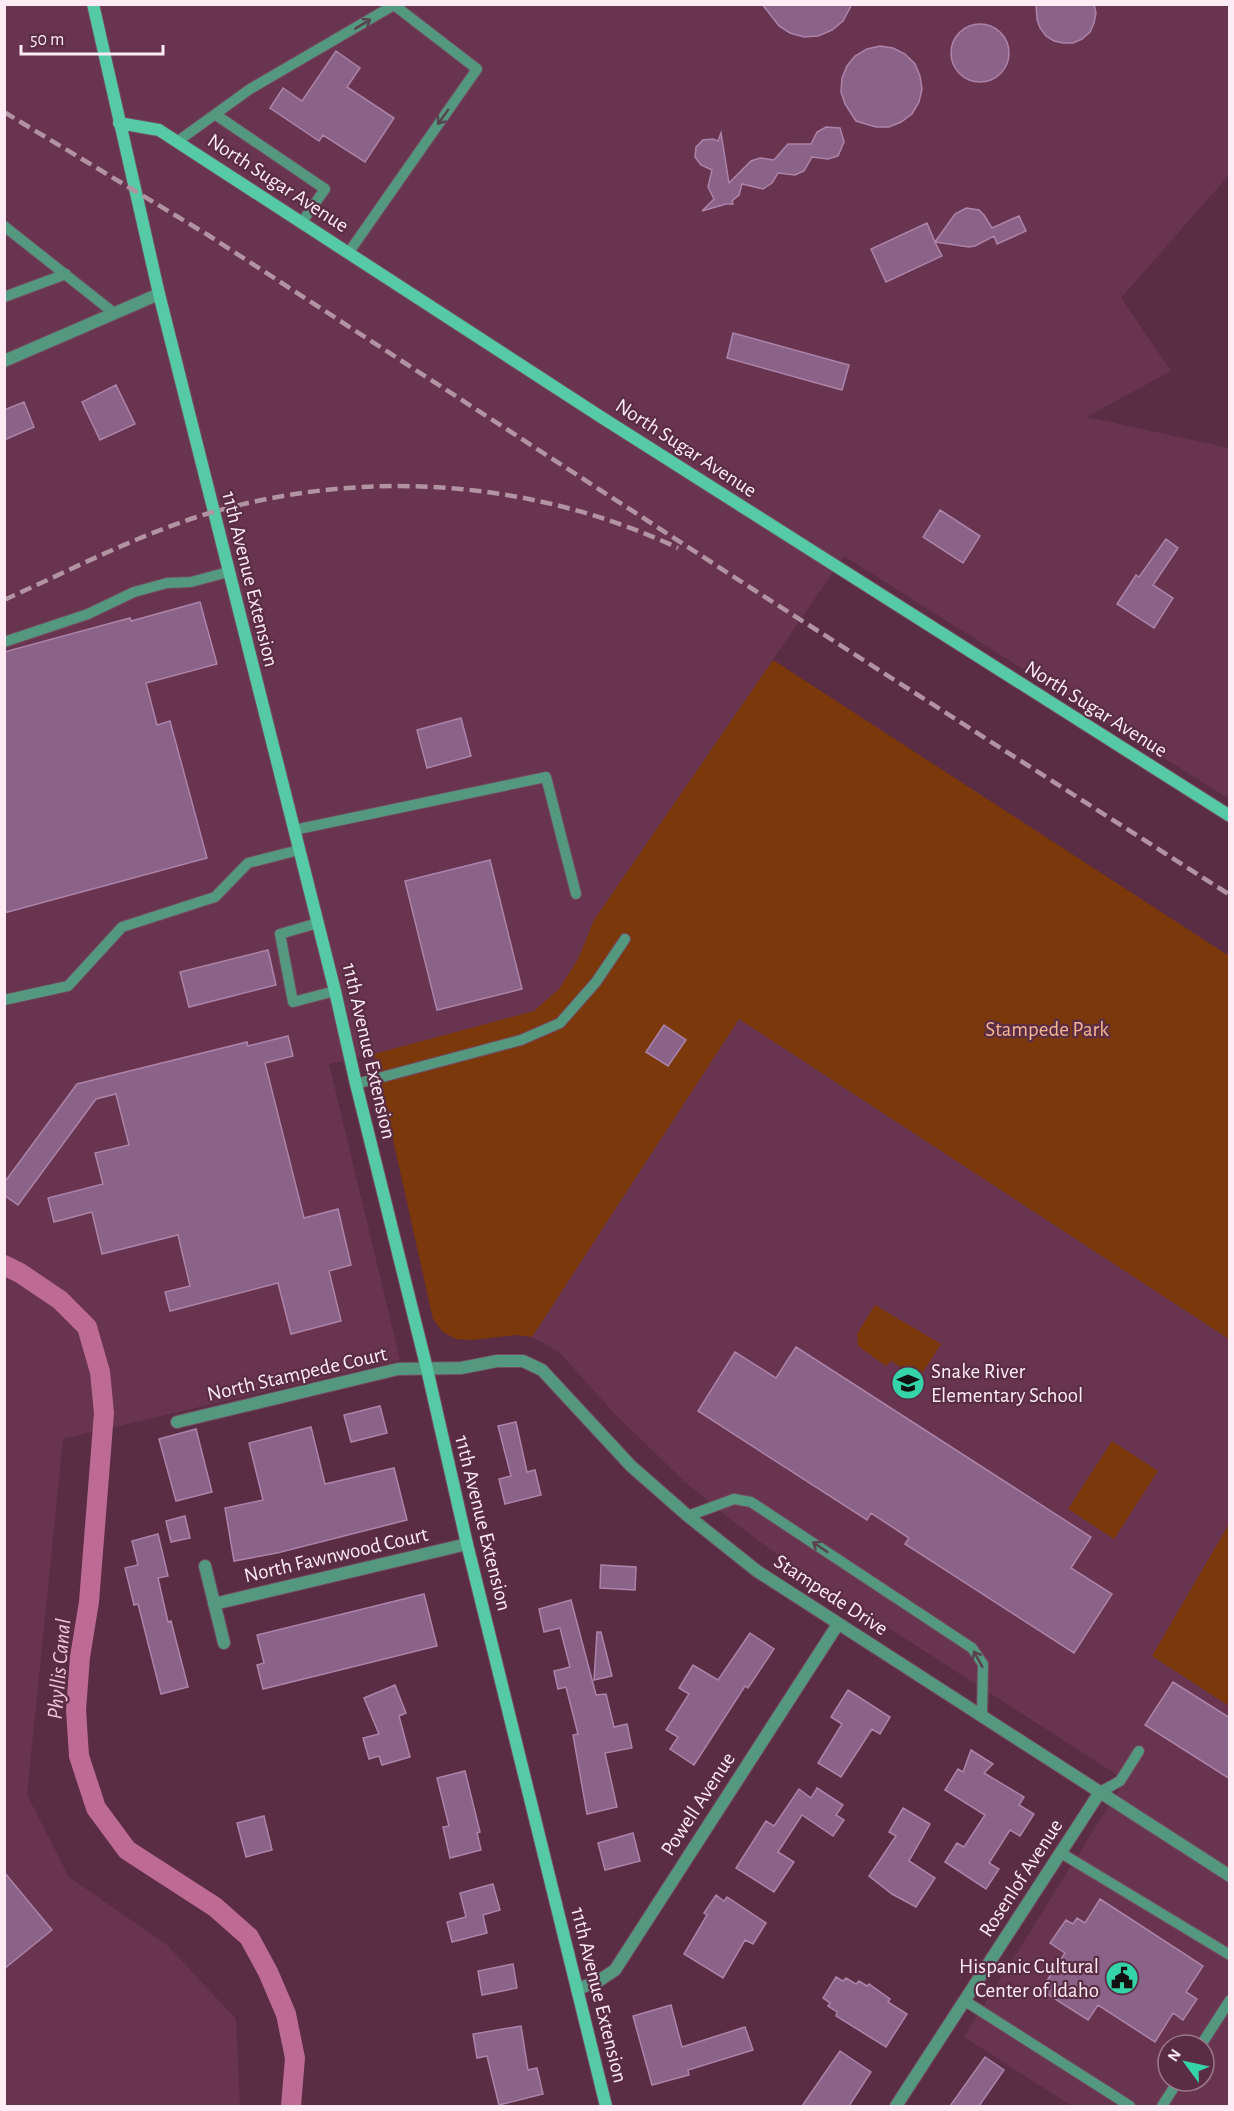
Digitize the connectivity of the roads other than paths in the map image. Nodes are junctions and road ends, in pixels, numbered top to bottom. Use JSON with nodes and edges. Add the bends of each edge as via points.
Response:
{"nodes":[{"id":1,"x":93,"y":4,"type":"edge"},
{"id":2,"x":394,"y":5,"type":"edge"},
{"id":3,"x":216,"y":115,"type":"junction"},
{"id":4,"x":119,"y":123,"type":"junction"},
{"id":5,"x":178,"y":141,"type":"junction"},
{"id":6,"x":302,"y":222,"type":"junction"},
{"id":7,"x":4,"y":226,"type":"edge"},
{"id":8,"x":349,"y":252,"type":"junction"},
{"id":9,"x":66,"y":274,"type":"junction"},
{"id":10,"x":159,"y":294,"type":"junction"},
{"id":11,"x":4,"y":297,"type":"edge"},
{"id":12,"x":114,"y":313,"type":"junction"},
{"id":13,"x":4,"y":361,"type":"edge"},
{"id":14,"x":228,"y":572,"type":"junction"},
{"id":15,"x":4,"y":642,"type":"edge"},
{"id":16,"x":1230,"y":816,"type":"edge"},
{"id":17,"x":294,"y":830,"type":"junction"},
{"id":18,"x":299,"y":850,"type":"junction"},
{"id":19,"x":576,"y":894,"type":"dead end"},
{"id":20,"x":318,"y":923,"type":"junction"},
{"id":21,"x":625,"y":939,"type":"dead end"},
{"id":22,"x":335,"y":991,"type":"junction"},
{"id":23,"x":4,"y":1000,"type":"edge"},
{"id":24,"x":356,"y":1084,"type":"junction"},
{"id":25,"x":427,"y":1369,"type":"junction"},
{"id":26,"x":177,"y":1422,"type":"dead end"},
{"id":27,"x":688,"y":1516,"type":"junction"},
{"id":28,"x":467,"y":1544,"type":"junction"},
{"id":29,"x":205,"y":1566,"type":"dead end"},
{"id":30,"x":214,"y":1604,"type":"junction"},
{"id":31,"x":838,"y":1624,"type":"junction"},
{"id":32,"x":224,"y":1643,"type":"dead end"},
{"id":33,"x":982,"y":1716,"type":"junction"},
{"id":34,"x":1139,"y":1750,"type":"dead end"},
{"id":35,"x":1100,"y":1792,"type":"junction"},
{"id":36,"x":1061,"y":1853,"type":"junction"},
{"id":37,"x":1230,"y":1876,"type":"edge"},
{"id":38,"x":1230,"y":1955,"type":"edge"},
{"id":39,"x":577,"y":1989,"type":"junction"},
{"id":40,"x":1230,"y":2000,"type":"edge"},
{"id":41,"x":965,"y":2001,"type":"junction"},
{"id":42,"x":1209,"y":2033,"type":"edge"},
{"id":43,"x":1170,"y":2093,"type":"edge"},
{"id":44,"x":606,"y":2106,"type":"edge"},
{"id":45,"x":896,"y":2106,"type":"edge"},
{"id":46,"x":1130,"y":2106,"type":"edge"},
{"id":47,"x":1162,"y":2106,"type":"edge"}],
"edges":[{"from":1,"to":4,"type":"street","name":"11th Avenue Extension"},
{"from":3,"to":2,"type":"lane","one_way":true,"via":[[250,89]]},
{"from":2,"to":8,"type":"lane","one_way":true,"via":[[477,69]]},
{"from":3,"to":5,"type":"lane"},
{"from":3,"to":6,"type":"lane","via":[[325,189]]},
{"from":4,"to":5,"type":"street","name":"North Sugar Avenue","via":[[159,130]]},
{"from":4,"to":10,"type":"street","name":"11th Avenue Extension"},
{"from":5,"to":6,"type":"street","name":"North Sugar Avenue"},
{"from":6,"to":8,"type":"street","name":"North Sugar Avenue"},
{"from":7,"to":9,"type":"lane"},
{"from":8,"to":16,"type":"street","name":"North Sugar Avenue","via":[[601,417]]},
{"from":9,"to":11,"type":"lane"},
{"from":9,"to":12,"type":"lane"},
{"from":10,"to":12,"type":"street"},
{"from":10,"to":14,"type":"street","name":"11th Avenue Extension"},
{"from":12,"to":13,"type":"street"},
{"from":14,"to":15,"type":"lane","via":[[134,592],[88,614]]},
{"from":14,"to":17,"type":"street","name":"11th Avenue Extension"},
{"from":17,"to":18,"type":"street","name":"11th Avenue Extension"},
{"from":17,"to":19,"type":"lane","via":[[546,777]]},
{"from":18,"to":20,"type":"street","name":"11th Avenue Extension"},
{"from":18,"to":23,"type":"lane","via":[[248,863],[215,897],[122,927],[68,986]]},
{"from":20,"to":22,"type":"street","name":"11th Avenue Extension"},
{"from":20,"to":22,"type":"lane","via":[[280,934],[293,1002]]},
{"from":21,"to":24,"type":"lane","via":[[596,982],[560,1023],[521,1040]]},
{"from":22,"to":24,"type":"street","name":"11th Avenue Extension"},
{"from":24,"to":25,"type":"street","name":"11th Avenue Extension"},
{"from":25,"to":26,"type":"street","name":"North Stampede Court","via":[[398,1369]]},
{"from":25,"to":27,"type":"street","name":"Stampede Drive","via":[[523,1361],[542,1370],[631,1466]]},
{"from":25,"to":28,"type":"street","name":"11th Avenue Extension"},
{"from":27,"to":31,"type":"street","name":"Stampede Drive","via":[[757,1571]]},
{"from":33,"to":27,"type":"lane","one_way":true,"via":[[983,1664],[972,1648],[751,1502],[734,1499]]},
{"from":28,"to":30,"type":"street","name":"North Fawnwood Court"},
{"from":28,"to":39,"type":"street","name":"11th Avenue Extension"},
{"from":29,"to":30,"type":"street"},
{"from":30,"to":32,"type":"street"},
{"from":31,"to":33,"type":"street","name":"Stampede Drive"},
{"from":31,"to":39,"type":"street","name":"Powell Avenue","via":[[615,1970]]},
{"from":33,"to":35,"type":"street","name":"Stampede Drive"},
{"from":34,"to":35,"type":"lane","via":[[1120,1781]]},
{"from":35,"to":36,"type":"street","name":"Rosenlof Avenue"},
{"from":35,"to":37,"type":"street","name":"Stampede Drive"},
{"from":36,"to":38,"type":"lane"},
{"from":36,"to":41,"type":"street","name":"Rosenlof Avenue"},
{"from":39,"to":44,"type":"street","name":"11th Avenue Extension"},
{"from":40,"to":42,"type":"lane"},
{"from":41,"to":45,"type":"street","name":"Rosenlof Avenue"},
{"from":41,"to":46,"type":"lane"},
{"from":43,"to":47,"type":"lane"}]}
